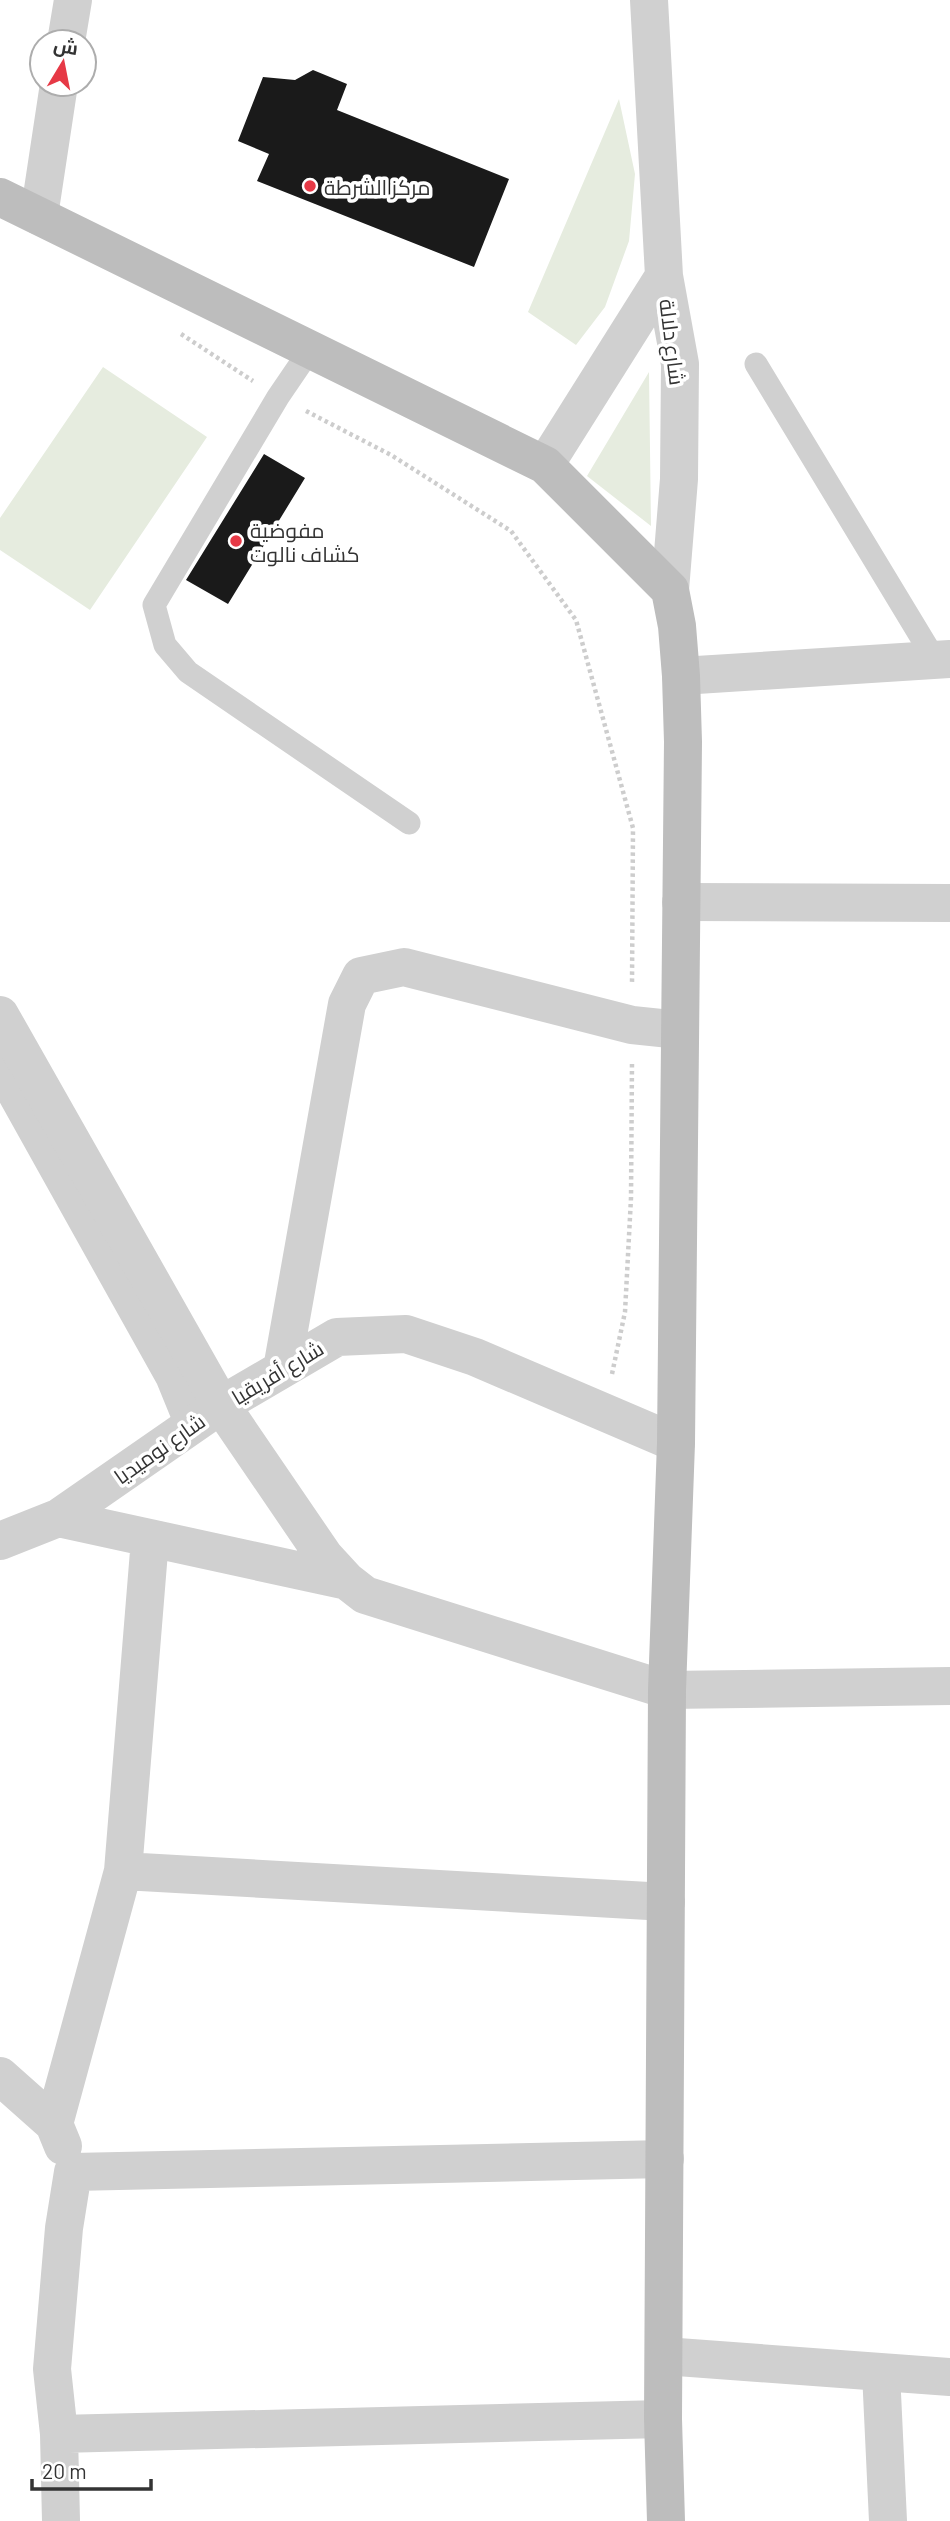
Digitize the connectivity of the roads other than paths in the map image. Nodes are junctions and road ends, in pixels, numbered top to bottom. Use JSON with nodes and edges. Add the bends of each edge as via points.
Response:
{"nodes":[{"id":1,"x":73,"y":0,"type":"edge"},
{"id":2,"x":649,"y":0,"type":"edge"},
{"id":3,"x":68,"y":28,"type":"edge"},
{"id":4,"x":58,"y":98,"type":"edge"},
{"id":5,"x":0,"y":197,"type":"edge"},
{"id":6,"x":39,"y":216,"type":"junction"},
{"id":7,"x":664,"y":276,"type":"junction"},
{"id":8,"x":310,"y":349,"type":"junction"},
{"id":9,"x":757,"y":364,"type":"dead end"},
{"id":10,"x":545,"y":465,"type":"junction"},
{"id":11,"x":670,"y":590,"type":"junction"},
{"id":12,"x":943,"y":659,"type":"edge"},
{"id":13,"x":681,"y":676,"type":"junction"},
{"id":14,"x":409,"y":823,"type":"dead end"},
{"id":15,"x":681,"y":902,"type":"junction"},
{"id":16,"x":950,"y":903,"type":"edge"},
{"id":17,"x":0,"y":1015,"type":"edge"},
{"id":18,"x":680,"y":1030,"type":"junction"},
{"id":19,"x":0,"y":1069,"type":"edge"},
{"id":20,"x":282,"y":1369,"type":"junction"},
{"id":21,"x":206,"y":1416,"type":"junction"},
{"id":22,"x":676,"y":1443,"type":"junction"},
{"id":23,"x":58,"y":1518,"type":"junction"},
{"id":24,"x":150,"y":1539,"type":"junction"},
{"id":25,"x":0,"y":1541,"type":"edge"},
{"id":26,"x":347,"y":1581,"type":"junction"},
{"id":27,"x":950,"y":1686,"type":"edge"},
{"id":28,"x":667,"y":1690,"type":"junction"},
{"id":29,"x":123,"y":1871,"type":"junction"},
{"id":30,"x":666,"y":1902,"type":"junction"},
{"id":31,"x":0,"y":2076,"type":"edge"},
{"id":32,"x":54,"y":2124,"type":"junction"},
{"id":33,"x":664,"y":2159,"type":"junction"},
{"id":34,"x":73,"y":2172,"type":"junction"},
{"id":35,"x":664,"y":2356,"type":"junction"},
{"id":36,"x":881,"y":2372,"type":"junction"},
{"id":37,"x":950,"y":2377,"type":"edge"},
{"id":38,"x":663,"y":2419,"type":"junction"},
{"id":39,"x":59,"y":2434,"type":"junction"},
{"id":40,"x":61,"y":2521,"type":"edge"},
{"id":41,"x":666,"y":2521,"type":"edge"},
{"id":42,"x":888,"y":2521,"type":"edge"}],
"edges":[{"from":1,"to":3,"type":"street"},
{"from":2,"to":7,"type":"street"},
{"from":4,"to":6,"type":"street"},
{"from":5,"to":6,"type":"main road"},
{"from":6,"to":8,"type":"main road"},
{"from":7,"to":10,"type":"street","name":"شارع دلالة"},
{"from":7,"to":11,"type":"street","name":"شارع دلالة","via":[[680,364],[679,479]]},
{"from":8,"to":10,"type":"main road"},
{"from":8,"to":14,"type":"lane","via":[[154,605],[165,645],[188,672]]},
{"from":9,"to":12,"type":"lane"},
{"from":10,"to":11,"type":"main road"},
{"from":11,"to":13,"type":"main road"},
{"from":12,"to":13,"type":"street"},
{"from":13,"to":15,"type":"main road"},
{"from":15,"to":16,"type":"street"},
{"from":15,"to":18,"type":"main road"},
{"from":17,"to":21,"type":"street","name":"شارع أفريقيا"},
{"from":18,"to":20,"type":"street","via":[[632,1025],[404,967],[361,976],[347,1004]]},
{"from":18,"to":22,"type":"main road"},
{"from":19,"to":21,"type":"street","via":[[172,1377]]},
{"from":20,"to":21,"type":"street","name":"شارع أفريقيا"},
{"from":20,"to":22,"type":"street","name":"شارع أفريقيا","via":[[337,1337],[406,1334],[475,1357]]},
{"from":21,"to":23,"type":"street","name":"شارع نوميديا"},
{"from":21,"to":26,"type":"street","name":"شارع نوميديا"},
{"from":22,"to":28,"type":"main road"},
{"from":23,"to":24,"type":"street","name":"شارع نوميديا"},
{"from":23,"to":25,"type":"street","name":"شارع نوميديا"},
{"from":24,"to":26,"type":"street","name":"شارع نوميديا"},
{"from":24,"to":29,"type":"street"},
{"from":26,"to":28,"type":"street","name":"شارع نوميديا","via":[[365,1595]]},
{"from":27,"to":28,"type":"street","name":"شارع نوميديا"},
{"from":28,"to":30,"type":"main road"},
{"from":29,"to":30,"type":"street"},
{"from":29,"to":32,"type":"street"},
{"from":30,"to":33,"type":"main road"},
{"from":31,"to":32,"type":"street"},
{"from":32,"to":34,"type":"street"},
{"from":33,"to":34,"type":"street"},
{"from":33,"to":35,"type":"main road"},
{"from":34,"to":39,"type":"street","via":[[52,2369]]},
{"from":35,"to":36,"type":"street"},
{"from":35,"to":38,"type":"main road"},
{"from":36,"to":37,"type":"street"},
{"from":36,"to":42,"type":"street"},
{"from":38,"to":39,"type":"street"},
{"from":38,"to":41,"type":"main road"},
{"from":39,"to":40,"type":"street"}]}
